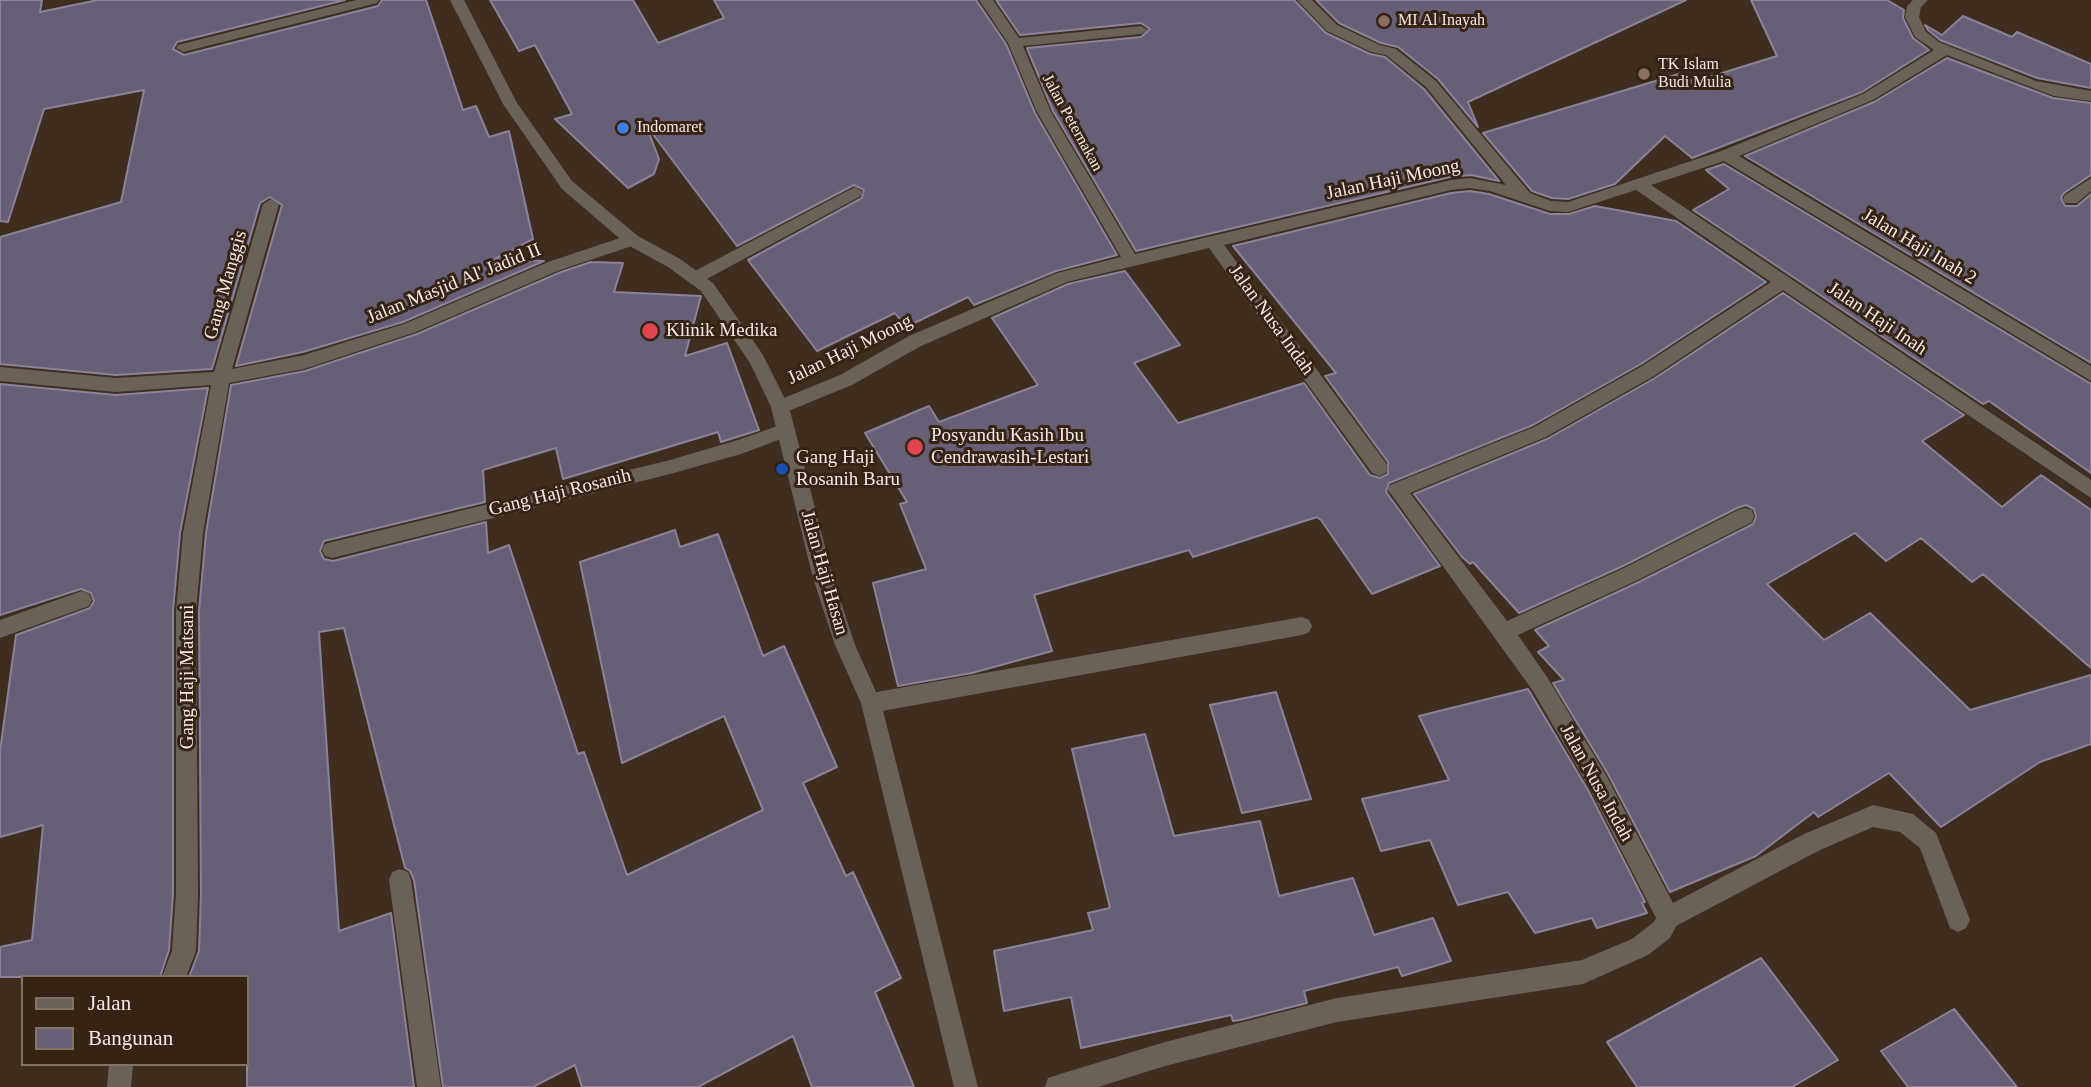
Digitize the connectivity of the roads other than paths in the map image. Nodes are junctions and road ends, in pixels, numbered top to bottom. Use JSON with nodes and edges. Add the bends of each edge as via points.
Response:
{"nodes":[{"id":1,"x":372,"y":0,"type":"edge"},
{"id":2,"x":457,"y":0,"type":"edge"},
{"id":3,"x":986,"y":0,"type":"edge"},
{"id":4,"x":1304,"y":0,"type":"edge"},
{"id":5,"x":1912,"y":2,"type":"edge"},
{"id":6,"x":1141,"y":30,"type":"dead end"},
{"id":7,"x":1015,"y":43,"type":"junction"},
{"id":8,"x":183,"y":48,"type":"dead end"},
{"id":9,"x":1945,"y":50,"type":"junction"},
{"id":10,"x":2091,"y":96,"type":"edge"},
{"id":11,"x":1726,"y":155,"type":"junction"},
{"id":12,"x":2091,"y":183,"type":"edge"},
{"id":13,"x":1638,"y":184,"type":"junction"},
{"id":14,"x":855,"y":192,"type":"dead end"},
{"id":15,"x":1523,"y":195,"type":"junction"},
{"id":16,"x":2071,"y":199,"type":"dead end"},
{"id":17,"x":271,"y":204,"type":"dead end"},
{"id":18,"x":632,"y":240,"type":"junction"},
{"id":19,"x":1212,"y":240,"type":"junction"},
{"id":20,"x":1131,"y":261,"type":"junction"},
{"id":21,"x":695,"y":278,"type":"junction"},
{"id":22,"x":1784,"y":281,"type":"junction"},
{"id":23,"x":0,"y":374,"type":"edge"},
{"id":24,"x":2091,"y":374,"type":"edge"},
{"id":25,"x":221,"y":378,"type":"junction"},
{"id":26,"x":780,"y":407,"type":"junction"},
{"id":27,"x":786,"y":430,"type":"junction"},
{"id":28,"x":1379,"y":468,"type":"dead end"},
{"id":29,"x":2091,"y":490,"type":"edge"},
{"id":30,"x":1745,"y":516,"type":"dead end"},
{"id":31,"x":332,"y":550,"type":"dead end"},
{"id":32,"x":82,"y":600,"type":"dead end"},
{"id":33,"x":1303,"y":626,"type":"dead end"},
{"id":34,"x":0,"y":629,"type":"edge"},
{"id":35,"x":1504,"y":632,"type":"junction"},
{"id":36,"x":871,"y":703,"type":"junction"},
{"id":37,"x":400,"y":880,"type":"dead end"},
{"id":38,"x":1668,"y":918,"type":"junction"},
{"id":39,"x":1958,"y":920,"type":"dead end"},
{"id":40,"x":175,"y":975,"type":"edge"},
{"id":41,"x":121,"y":1066,"type":"edge"},
{"id":42,"x":119,"y":1087,"type":"edge"},
{"id":43,"x":429,"y":1087,"type":"edge"},
{"id":44,"x":966,"y":1087,"type":"edge"},
{"id":45,"x":1058,"y":1087,"type":"edge"}],
"edges":[{"from":1,"to":8,"type":"street"},
{"from":2,"to":18,"type":"street","name":"Jalan Haji Hasan","via":[[510,104],[567,185]]},
{"from":3,"to":7,"type":"street","name":"Jalan Peternakan"},
{"from":4,"to":15,"type":"street","via":[[1332,28],[1391,51],[1431,84]]},
{"from":5,"to":9,"type":"street","via":[[1912,17],[1920,34]]},
{"from":6,"to":7,"type":"street"},
{"from":7,"to":20,"type":"street","name":"Jalan Peternakan","via":[[1044,112]]},
{"from":9,"to":10,"type":"street","via":[[2054,91]]},
{"from":9,"to":11,"type":"street","name":"Jalan Haji Moong","via":[[1868,97]]},
{"from":11,"to":13,"type":"street","name":"Jalan Haji Moong"},
{"from":11,"to":24,"type":"street","name":"Jalan Haji Inah 2"},
{"from":12,"to":16,"type":"street"},
{"from":13,"to":15,"type":"street","name":"Jalan Haji Moong","via":[[1568,207],[1550,206]]},
{"from":13,"to":22,"type":"street","name":"Jalan Haji Inah"},
{"from":14,"to":21,"type":"street"},
{"from":15,"to":19,"type":"street","name":"Jalan Haji Moong","via":[[1482,184],[1451,185]]},
{"from":17,"to":25,"type":"street","name":"Gang Manggis"},
{"from":18,"to":21,"type":"street","name":"Jalan Haji Hasan"},
{"from":18,"to":25,"type":"street","name":"Jalan Masjid Al' Jadid II","via":[[554,266],[410,328],[304,362]]},
{"from":19,"to":20,"type":"street","name":"Jalan Haji Moong"},
{"from":19,"to":28,"type":"street","name":"Jalan Nusa Indah"},
{"from":20,"to":26,"type":"street","name":"Jalan Haji Moong","via":[[1063,277],[915,341],[846,380]]},
{"from":21,"to":26,"type":"street","name":"Jalan Haji Hasan","via":[[730,317]]},
{"from":22,"to":29,"type":"street","name":"Jalan Haji Inah"},
{"from":22,"to":35,"type":"street","name":"Jalan Nusa Indah","via":[[1648,371],[1540,432],[1397,490]]},
{"from":23,"to":25,"type":"street","name":"Jalan Masjid Al' Jadid II","via":[[116,385]]},
{"from":25,"to":40,"type":"street","name":"Gang Haji Matsani","via":[[193,533],[186,611],[187,894],[184,951]]},
{"from":26,"to":27,"type":"street","name":"Jalan Haji Hasan"},
{"from":27,"to":31,"type":"street","name":"Gang Haji Rosanih","via":[[670,467]]},
{"from":27,"to":36,"type":"street","name":"Jalan Haji Hasan","via":[[823,579]]},
{"from":30,"to":35,"type":"street"},
{"from":32,"to":34,"type":"street"},
{"from":33,"to":36,"type":"street"},
{"from":35,"to":38,"type":"street","name":"Jalan Nusa Indah","via":[[1598,782]]},
{"from":36,"to":44,"type":"street","name":"Jalan Haji Hasan"},
{"from":37,"to":43,"type":"street"},
{"from":38,"to":39,"type":"street","via":[[1810,842],[1873,816],[1905,822],[1928,841]]},
{"from":38,"to":45,"type":"street","via":[[1662,930],[1640,947],[1583,972],[1336,1010]]},
{"from":41,"to":42,"type":"street"}]}
